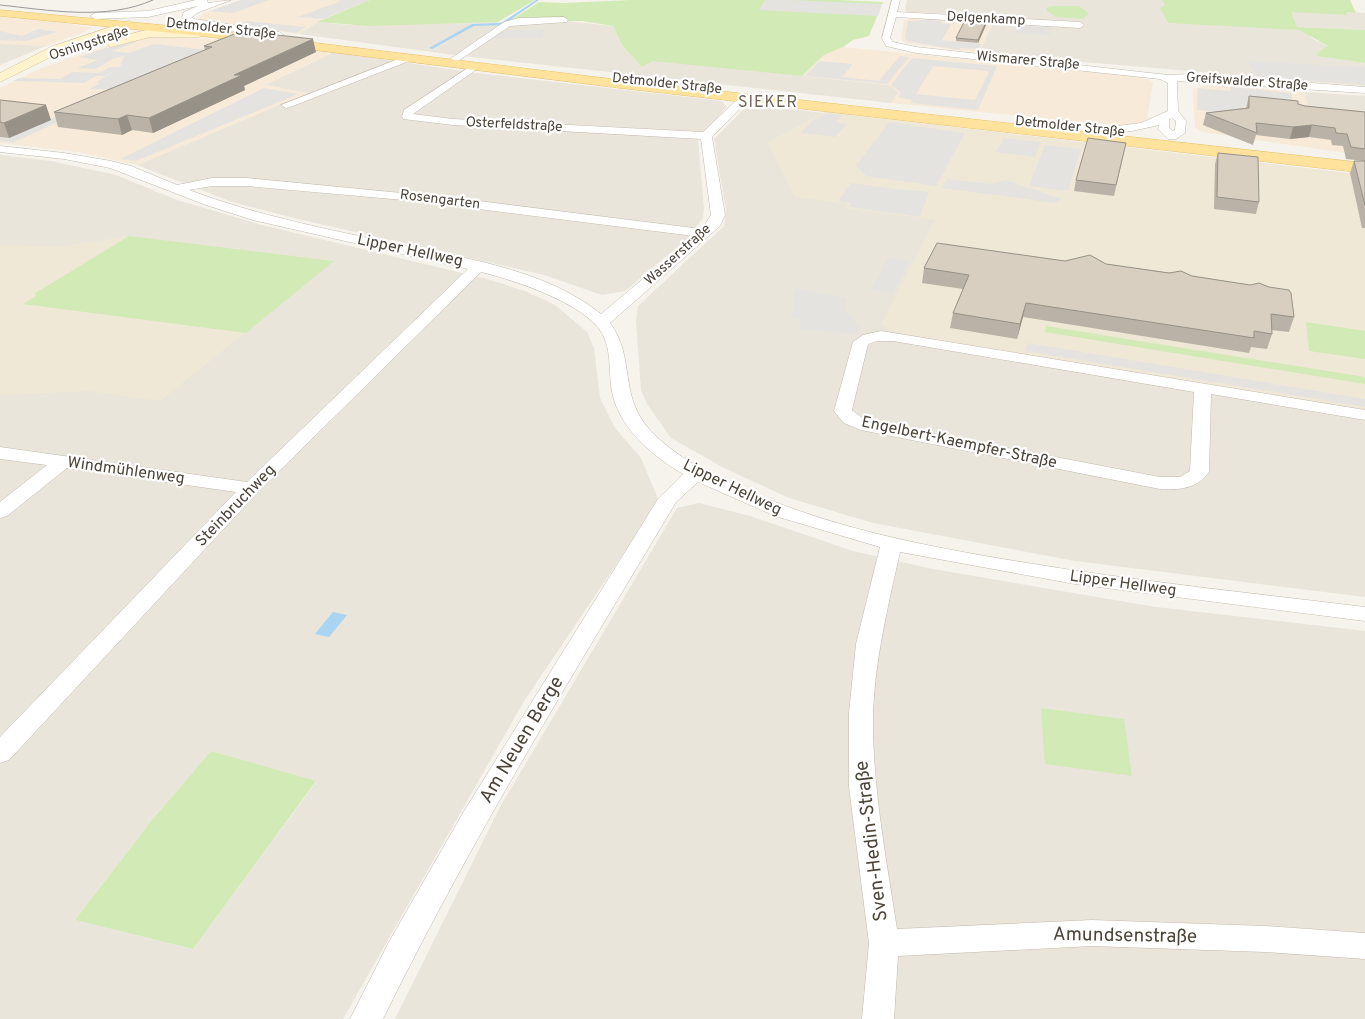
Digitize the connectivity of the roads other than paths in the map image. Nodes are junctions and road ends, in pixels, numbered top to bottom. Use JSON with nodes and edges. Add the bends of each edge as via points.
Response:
{"nodes":[{"id":1,"x":226,"y":0,"type":"edge"},
{"id":2,"x":896,"y":0,"type":"edge"},
{"id":3,"x":206,"y":1,"type":"edge"},
{"id":4,"x":0,"y":9,"type":"edge"},
{"id":5,"x":192,"y":12,"type":"junction"},
{"id":6,"x":0,"y":13,"type":"edge"},
{"id":7,"x":13,"y":14,"type":"junction"},
{"id":8,"x":892,"y":14,"type":"junction"},
{"id":9,"x":95,"y":16,"type":"junction"},
{"id":10,"x":564,"y":20,"type":"dead end"},
{"id":11,"x":158,"y":22,"type":"junction"},
{"id":12,"x":143,"y":24,"type":"junction"},
{"id":13,"x":129,"y":25,"type":"junction"},
{"id":14,"x":1080,"y":25,"type":"dead end"},
{"id":15,"x":199,"y":33,"type":"junction"},
{"id":16,"x":279,"y":35,"type":"junction"},
{"id":17,"x":89,"y":42,"type":"junction"},
{"id":18,"x":406,"y":59,"type":"junction"},
{"id":19,"x":455,"y":59,"type":"junction"},
{"id":20,"x":474,"y":67,"type":"junction"},
{"id":21,"x":0,"y":78,"type":"edge"},
{"id":22,"x":1167,"y":78,"type":"junction"},
{"id":23,"x":1365,"y":90,"type":"edge"},
{"id":24,"x":745,"y":98,"type":"junction"},
{"id":25,"x":286,"y":105,"type":"dead end"},
{"id":26,"x":1173,"y":112,"type":"junction"},
{"id":27,"x":1164,"y":119,"type":"junction"},
{"id":28,"x":1106,"y":130,"type":"junction"},
{"id":29,"x":706,"y":136,"type":"junction"},
{"id":30,"x":1171,"y":142,"type":"junction"},
{"id":31,"x":0,"y":149,"type":"edge"},
{"id":32,"x":1365,"y":160,"type":"edge"},
{"id":33,"x":1365,"y":168,"type":"edge"},
{"id":34,"x":175,"y":189,"type":"junction"},
{"id":35,"x":706,"y":233,"type":"junction"},
{"id":36,"x":479,"y":266,"type":"junction"},
{"id":37,"x":602,"y":322,"type":"junction"},
{"id":38,"x":1203,"y":389,"type":"junction"},
{"id":39,"x":1365,"y":415,"type":"edge"},
{"id":40,"x":0,"y":453,"type":"edge"},
{"id":41,"x":62,"y":462,"type":"junction"},
{"id":42,"x":697,"y":474,"type":"junction"},
{"id":43,"x":252,"y":488,"type":"junction"},
{"id":44,"x":0,"y":512,"type":"edge"},
{"id":45,"x":890,"y":546,"type":"junction"},
{"id":46,"x":1365,"y":614,"type":"edge"},
{"id":47,"x":0,"y":753,"type":"edge"},
{"id":48,"x":884,"y":942,"type":"junction"},
{"id":49,"x":1365,"y":946,"type":"edge"},
{"id":50,"x":366,"y":1019,"type":"edge"},
{"id":51,"x":878,"y":1019,"type":"edge"}],
"edges":[{"from":1,"to":5,"type":"street"},
{"from":2,"to":8,"type":"street"},
{"from":3,"to":9,"type":"street","via":[[148,14]]},
{"from":3,"to":12,"type":"street"},
{"from":4,"to":9,"type":"main road","name":"Detmolder Straße"},
{"from":5,"to":11,"type":"street"},
{"from":5,"to":16,"type":"street","via":[[187,17],[190,22]]},
{"from":6,"to":7,"type":"main road","name":"Detmolder Straße"},
{"from":7,"to":13,"type":"main road","name":"Detmolder Straße"},
{"from":7,"to":17,"type":"main road","via":[[103,27]]},
{"from":8,"to":14,"type":"street","name":"Delgenkamp"},
{"from":8,"to":22,"type":"street","name":"Wismarer Straße","via":[[886,40],[889,44],[916,50],[1136,72]]},
{"from":9,"to":12,"type":"main road","name":"Detmolder Straße"},
{"from":10,"to":19,"type":"street","via":[[507,24]]},
{"from":11,"to":12,"type":"main road"},
{"from":11,"to":16,"type":"main road","name":"Detmolder Straße"},
{"from":12,"to":13,"type":"main road","name":"Detmolder Straße"},
{"from":12,"to":15,"type":"main road","name":"Detmolder Straße"},
{"from":12,"to":17,"type":"main road","name":"Osningstraße"},
{"from":13,"to":17,"type":"main road","name":"Osningstraße"},
{"from":15,"to":17,"type":"main road","via":[[150,33]]},
{"from":15,"to":18,"type":"main road","name":"Detmolder Straße"},
{"from":16,"to":19,"type":"main road","name":"Detmolder Straße"},
{"from":17,"to":21,"type":"main road","name":"Osningstraße","via":[[35,61]]},
{"from":18,"to":20,"type":"main road","name":"Detmolder Straße"},
{"from":18,"to":25,"type":"street","name":"Detmolder Straße"},
{"from":19,"to":28,"type":"main road","name":"Detmolder Straße"},
{"from":20,"to":24,"type":"main road","name":"Detmolder Straße"},
{"from":20,"to":29,"type":"street","name":"Osterfeldstraße","via":[[408,112],[407,117]]},
{"from":22,"to":23,"type":"street","name":"Greifswalder Straße","via":[[1192,77]]},
{"from":22,"to":26,"type":"street","name":"Greifswalder Straße","via":[[1174,84]]},
{"from":24,"to":29,"type":"street"},
{"from":24,"to":30,"type":"main road","name":"Detmolder Straße"},
{"from":26,"to":27,"type":"street"},
{"from":26,"to":30,"type":"street","name":"Greifswalder Straße","via":[[1181,121],[1181,131]]},
{"from":27,"to":28,"type":"street","via":[[1136,128]]},
{"from":27,"to":30,"type":"street","via":[[1164,129]]},
{"from":28,"to":30,"type":"main road","name":"Detmolder Straße"},
{"from":29,"to":35,"type":"street","name":"Wasserstraße","via":[[718,215]]},
{"from":30,"to":32,"type":"main road","name":"Detmolder Straße"},
{"from":30,"to":33,"type":"main road","name":"Detmolder Straße"},
{"from":31,"to":34,"type":"street","name":"Lipper Hellweg","via":[[107,164],[131,170]]},
{"from":34,"to":35,"type":"street","name":"Rosengarten","via":[[210,181],[236,180],[366,191]]},
{"from":34,"to":36,"type":"street","name":"Lipper Hellweg","via":[[268,220]]},
{"from":35,"to":37,"type":"street","name":"Wasserstraße"},
{"from":36,"to":37,"type":"street","name":"Lipper Hellweg","via":[[572,298]]},
{"from":36,"to":43,"type":"street","name":"Steinbruchweg"},
{"from":37,"to":42,"type":"street","name":"Lipper Hellweg","via":[[612,334],[617,348],[621,391],[630,415],[660,449]]},
{"from":38,"to":38,"type":"street","name":"Engelbert-Kaempfer-Straße","via":[[879,335],[861,342],[843,411],[861,425],[1179,484],[1193,480],[1199,472]]},
{"from":38,"to":39,"type":"street","name":"Engelbert-Kaempfer-Straße"},
{"from":40,"to":41,"type":"street","name":"Windmühlenweg"},
{"from":41,"to":43,"type":"street","name":"Windmühlenweg"},
{"from":41,"to":44,"type":"street"},
{"from":42,"to":45,"type":"street","name":"Lipper Hellweg","via":[[782,513]]},
{"from":42,"to":50,"type":"street","name":"Am Neuen Berge","via":[[668,499],[457,849]]},
{"from":43,"to":47,"type":"street","name":"Steinbruchweg"},
{"from":45,"to":46,"type":"street","name":"Lipper Hellweg","via":[[1111,584]]},
{"from":45,"to":48,"type":"street","name":"Sven-Hedin-Straße","via":[[868,644],[862,713],[862,787]]},
{"from":48,"to":49,"type":"street","name":"Amundsenstraße","via":[[1092,933]]},
{"from":48,"to":51,"type":"street","name":"Sven-Hedin-Straße"}]}
